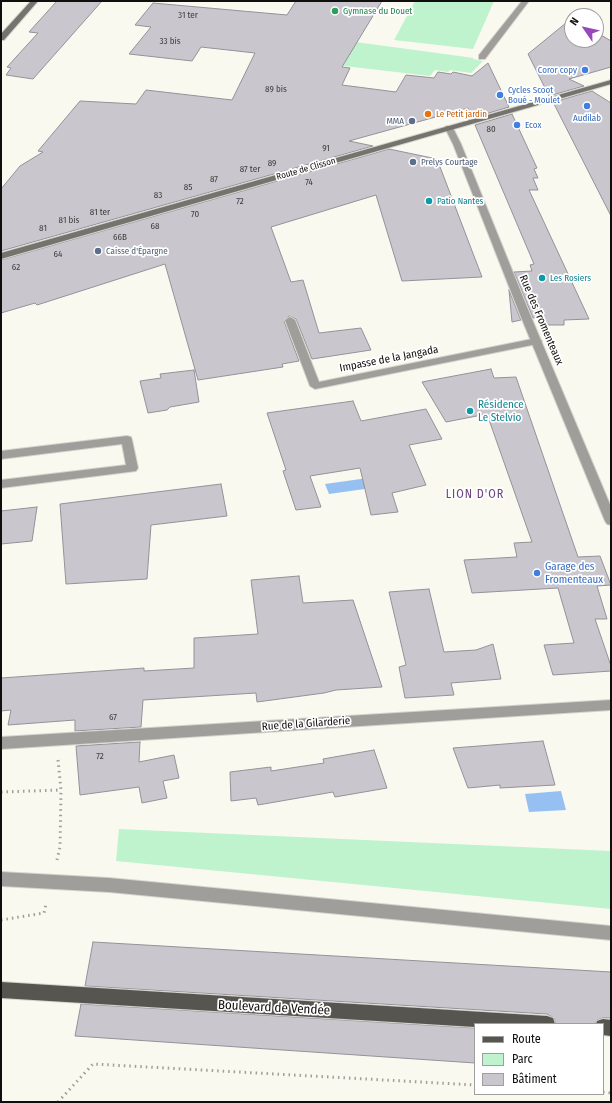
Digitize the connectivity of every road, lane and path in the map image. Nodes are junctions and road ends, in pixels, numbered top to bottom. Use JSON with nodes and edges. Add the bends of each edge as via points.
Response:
{"nodes":[{"id":1,"x":35,"y":1,"type":"edge"},
{"id":2,"x":526,"y":1,"type":"edge"},
{"id":3,"x":1,"y":38,"type":"edge"},
{"id":4,"x":482,"y":57,"type":"dead end"},
{"id":5,"x":611,"y":82,"type":"edge"},
{"id":6,"x":449,"y":128,"type":"junction"},
{"id":7,"x":1,"y":256,"type":"edge"},
{"id":8,"x":290,"y":320,"type":"dead end"},
{"id":9,"x":537,"y":341,"type":"junction"},
{"id":10,"x":1,"y":455,"type":"edge"},
{"id":11,"x":1,"y":484,"type":"edge"},
{"id":12,"x":607,"y":499,"type":"edge"},
{"id":13,"x":611,"y":521,"type":"edge"},
{"id":14,"x":611,"y":705,"type":"edge"},
{"id":15,"x":1,"y":743,"type":"edge"},
{"id":16,"x":58,"y":759,"type":"dead end"},
{"id":17,"x":61,"y":790,"type":"junction"},
{"id":18,"x":1,"y":792,"type":"edge"},
{"id":19,"x":1,"y":879,"type":"edge"},
{"id":20,"x":51,"y":882,"type":"junction"},
{"id":21,"x":1,"y":920,"type":"edge"},
{"id":22,"x":611,"y":932,"type":"edge"},
{"id":23,"x":1,"y":990,"type":"edge"},
{"id":24,"x":531,"y":1023,"type":"edge"},
{"id":25,"x":474,"y":1085,"type":"edge"},
{"id":26,"x":58,"y":1102,"type":"edge"}],
"edges":[{"from":1,"to":3,"type":"main road"},
{"from":2,"to":4,"type":"street"},
{"from":5,"to":6,"type":"main road","name":"Route de Clisson"},
{"from":6,"to":7,"type":"main road","name":"Route de Clisson"},
{"from":6,"to":9,"type":"street","name":"Rue des Fromenteaux"},
{"from":8,"to":9,"type":"street","name":"Impasse de la Jangada","via":[[315,386]]},
{"from":9,"to":12,"type":"street","name":"Rue des Fromenteaux"},
{"from":10,"to":11,"type":"street","via":[[126,440],[132,468]]},
{"from":12,"to":13,"type":"street","name":"Rue des Fromenteaux"},
{"from":14,"to":15,"type":"street","name":"Rue de la Gilarderie"},
{"from":16,"to":17,"type":"path"},
{"from":17,"to":18,"type":"path"},
{"from":17,"to":20,"type":"path","via":[[60,847]]},
{"from":19,"to":20,"type":"street"},
{"from":20,"to":21,"type":"path","via":[[44,913]]},
{"from":20,"to":22,"type":"street","via":[[110,885]]},
{"from":23,"to":24,"type":"main road","name":"Boulevard de Vendée"},
{"from":25,"to":26,"type":"path","via":[[93,1064]]}]}
